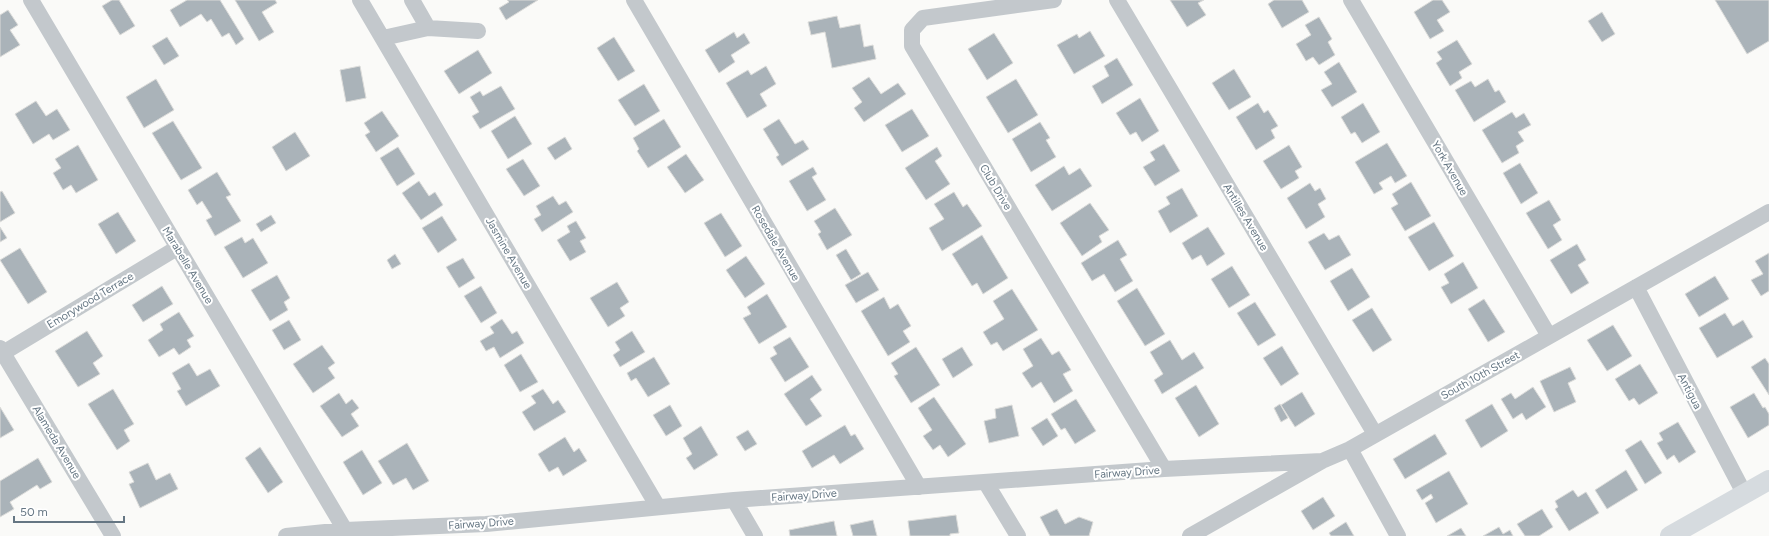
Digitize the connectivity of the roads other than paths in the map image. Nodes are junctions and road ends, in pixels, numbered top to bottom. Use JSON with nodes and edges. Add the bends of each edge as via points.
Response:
{"nodes":[{"id":1,"x":31,"y":0,"type":"edge"},
{"id":2,"x":360,"y":0,"type":"edge"},
{"id":3,"x":412,"y":0,"type":"edge"},
{"id":4,"x":634,"y":0,"type":"edge"},
{"id":5,"x":1054,"y":0,"type":"edge"},
{"id":6,"x":1117,"y":0,"type":"edge"},
{"id":7,"x":1351,"y":0,"type":"edge"},
{"id":8,"x":428,"y":28,"type":"junction"},
{"id":9,"x":478,"y":31,"type":"dead end"},
{"id":10,"x":383,"y":38,"type":"junction"},
{"id":11,"x":1769,"y":212,"type":"edge"},
{"id":12,"x":177,"y":248,"type":"junction"},
{"id":13,"x":1636,"y":287,"type":"junction"},
{"id":14,"x":1549,"y":336,"type":"junction"},
{"id":15,"x":1,"y":350,"type":"edge"},
{"id":16,"x":1375,"y":434,"type":"junction"},
{"id":17,"x":1350,"y":448,"type":"junction"},
{"id":18,"x":1322,"y":461,"type":"junction"},
{"id":19,"x":1164,"y":469,"type":"junction"},
{"id":20,"x":1769,"y":480,"type":"edge"},
{"id":21,"x":986,"y":483,"type":"junction"},
{"id":22,"x":919,"y":487,"type":"junction"},
{"id":23,"x":1745,"y":495,"type":"junction"},
{"id":24,"x":734,"y":500,"type":"junction"},
{"id":25,"x":658,"y":507,"type":"junction"},
{"id":26,"x":344,"y":530,"type":"junction"},
{"id":27,"x":490,"y":530,"type":"edge"},
{"id":28,"x":113,"y":536,"type":"edge"},
{"id":29,"x":286,"y":536,"type":"edge"},
{"id":30,"x":755,"y":536,"type":"edge"},
{"id":31,"x":1018,"y":536,"type":"edge"},
{"id":32,"x":1190,"y":536,"type":"edge"},
{"id":33,"x":1398,"y":536,"type":"edge"},
{"id":34,"x":1670,"y":536,"type":"edge"}],
"edges":[{"from":1,"to":12,"type":"street","name":"Marabelle Avenue"},
{"from":2,"to":10,"type":"street","name":"Jasmine Avenue"},
{"from":3,"to":8,"type":"street"},
{"from":4,"to":22,"type":"street","name":"Rosedale Avenue"},
{"from":5,"to":19,"type":"street","name":"Club Drive","via":[[923,18],[912,30],[912,46]]},
{"from":6,"to":16,"type":"street","name":"Antilles Avenue"},
{"from":7,"to":14,"type":"street","name":"York Avenue"},
{"from":8,"to":9,"type":"street"},
{"from":8,"to":10,"type":"street"},
{"from":10,"to":25,"type":"street","name":"Jasmine Avenue"},
{"from":11,"to":13,"type":"street","name":"South 10th Street"},
{"from":12,"to":15,"type":"street","name":"Emorywood Terrace"},
{"from":12,"to":26,"type":"street","name":"Marabelle Avenue"},
{"from":13,"to":14,"type":"street","name":"South 10th Street"},
{"from":13,"to":23,"type":"street","name":"Antigua"},
{"from":14,"to":16,"type":"street","name":"South 10th Street"},
{"from":15,"to":28,"type":"street","name":"Alameda Avenue"},
{"from":16,"to":17,"type":"street","name":"South 10th Street"},
{"from":17,"to":18,"type":"street","name":"South 10th Street"},
{"from":17,"to":33,"type":"street"},
{"from":18,"to":19,"type":"street","name":"Fairway Drive"},
{"from":18,"to":32,"type":"street","name":"South 10th Street"},
{"from":19,"to":21,"type":"street","name":"Fairway Drive"},
{"from":20,"to":23,"type":"main road"},
{"from":21,"to":22,"type":"street","name":"Fairway Drive"},
{"from":21,"to":31,"type":"street"},
{"from":22,"to":24,"type":"street","name":"Fairway Drive"},
{"from":23,"to":34,"type":"main road"},
{"from":24,"to":25,"type":"street","name":"Fairway Drive"},
{"from":24,"to":30,"type":"street"},
{"from":25,"to":27,"type":"street","name":"Fairway Drive"},
{"from":26,"to":27,"type":"street","name":"Fairway Drive"},
{"from":26,"to":29,"type":"street","name":"Fairway Drive"}]}
